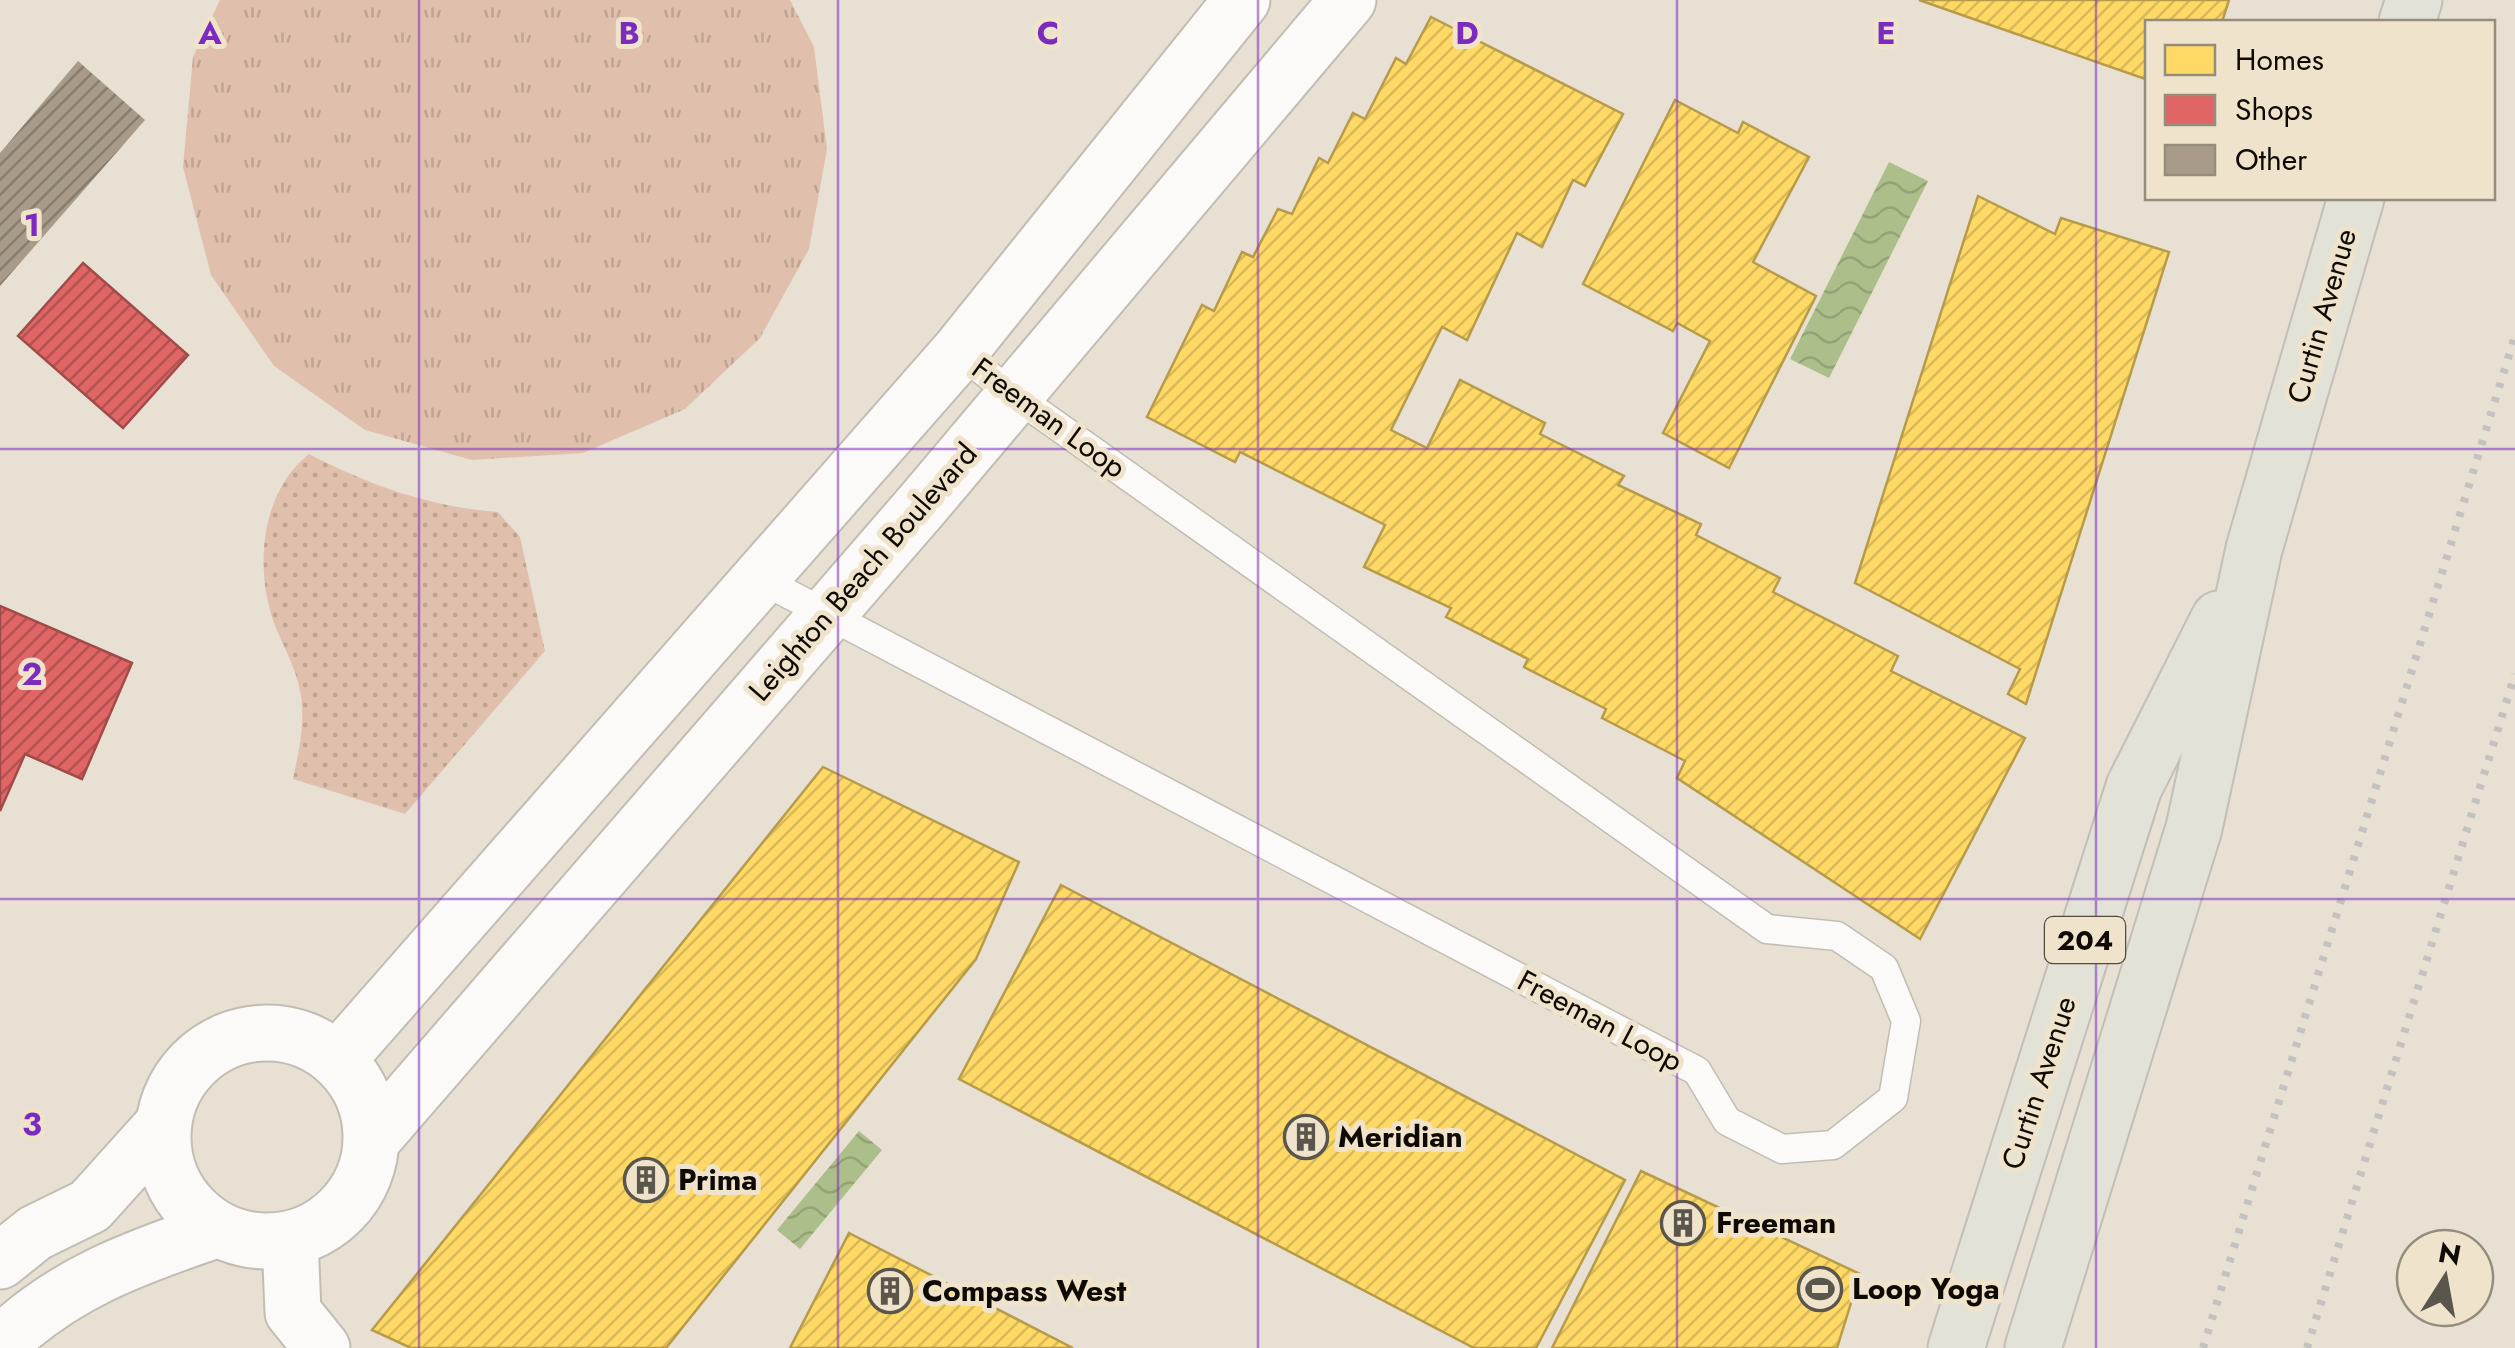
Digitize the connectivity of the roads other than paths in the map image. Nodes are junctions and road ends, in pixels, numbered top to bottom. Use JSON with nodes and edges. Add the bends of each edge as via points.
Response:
{"nodes":[{"id":1,"x":1242,"y":0,"type":"edge"},
{"id":2,"x":1348,"y":0,"type":"edge"},
{"id":3,"x":2355,"y":200,"type":"edge"},
{"id":4,"x":960,"y":352,"type":"junction"},
{"id":5,"x":1014,"y":396,"type":"junction"},
{"id":6,"x":2254,"y":549,"type":"junction"},
{"id":7,"x":758,"y":578,"type":"junction"},
{"id":8,"x":826,"y":612,"type":"junction"},
{"id":9,"x":339,"y":1058,"type":"junction"},
{"id":10,"x":161,"y":1127,"type":"junction"},
{"id":11,"x":372,"y":1140,"type":"junction"},
{"id":12,"x":216,"y":1230,"type":"junction"},
{"id":13,"x":290,"y":1239,"type":"junction"},
{"id":14,"x":0,"y":1261,"type":"edge"},
{"id":15,"x":0,"y":1344,"type":"edge"},
{"id":16,"x":322,"y":1348,"type":"edge"},
{"id":17,"x":1956,"y":1348,"type":"edge"},
{"id":18,"x":2033,"y":1348,"type":"edge"}],
"edges":[{"from":1,"to":4,"type":"street"},
{"from":2,"to":5,"type":"street","name":"Leighton Beach Boulevard"},
{"from":3,"to":6,"type":"main road","name":"Curtin Avenue","number":"204"},
{"from":4,"to":5,"type":"lane","name":"Freeman Loop"},
{"from":4,"to":7,"type":"street"},
{"from":5,"to":8,"type":"street","name":"Leighton Beach Boulevard"},
{"from":5,"to":8,"type":"lane","name":"Freeman Loop","via":[[1767,930],[1836,936],[1884,968],[1906,1021],[1893,1098],[1833,1144],[1782,1149],[1728,1121],[1696,1072]]},
{"from":6,"to":17,"type":"main road","name":"Curtin Avenue","number":"204","via":[[2134,788]]},
{"from":6,"to":18,"type":"main road","name":"Curtin Avenue","number":"204","via":[[2194,828]]},
{"from":7,"to":8,"type":"lane","name":"Freeman Loop"},
{"from":7,"to":9,"type":"street"},
{"from":8,"to":11,"type":"street","name":"Leighton Beach Boulevard"},
{"from":9,"to":10,"type":"street","via":[[312,1042],[259,1032],[223,1041],[180,1076]]},
{"from":9,"to":11,"type":"street","via":[[364,1099]]},
{"from":10,"to":12,"type":"street","via":[[166,1170],[184,1202]]},
{"from":10,"to":14,"type":"street","via":[[90,1206],[35,1233]]},
{"from":11,"to":13,"type":"street","via":[[368,1168],[350,1201],[324,1225]]},
{"from":12,"to":13,"type":"street","via":[[253,1241]]},
{"from":12,"to":15,"type":"street","via":[[129,1259],[67,1290]]},
{"from":13,"to":16,"type":"street","via":[[293,1312]]}]}
